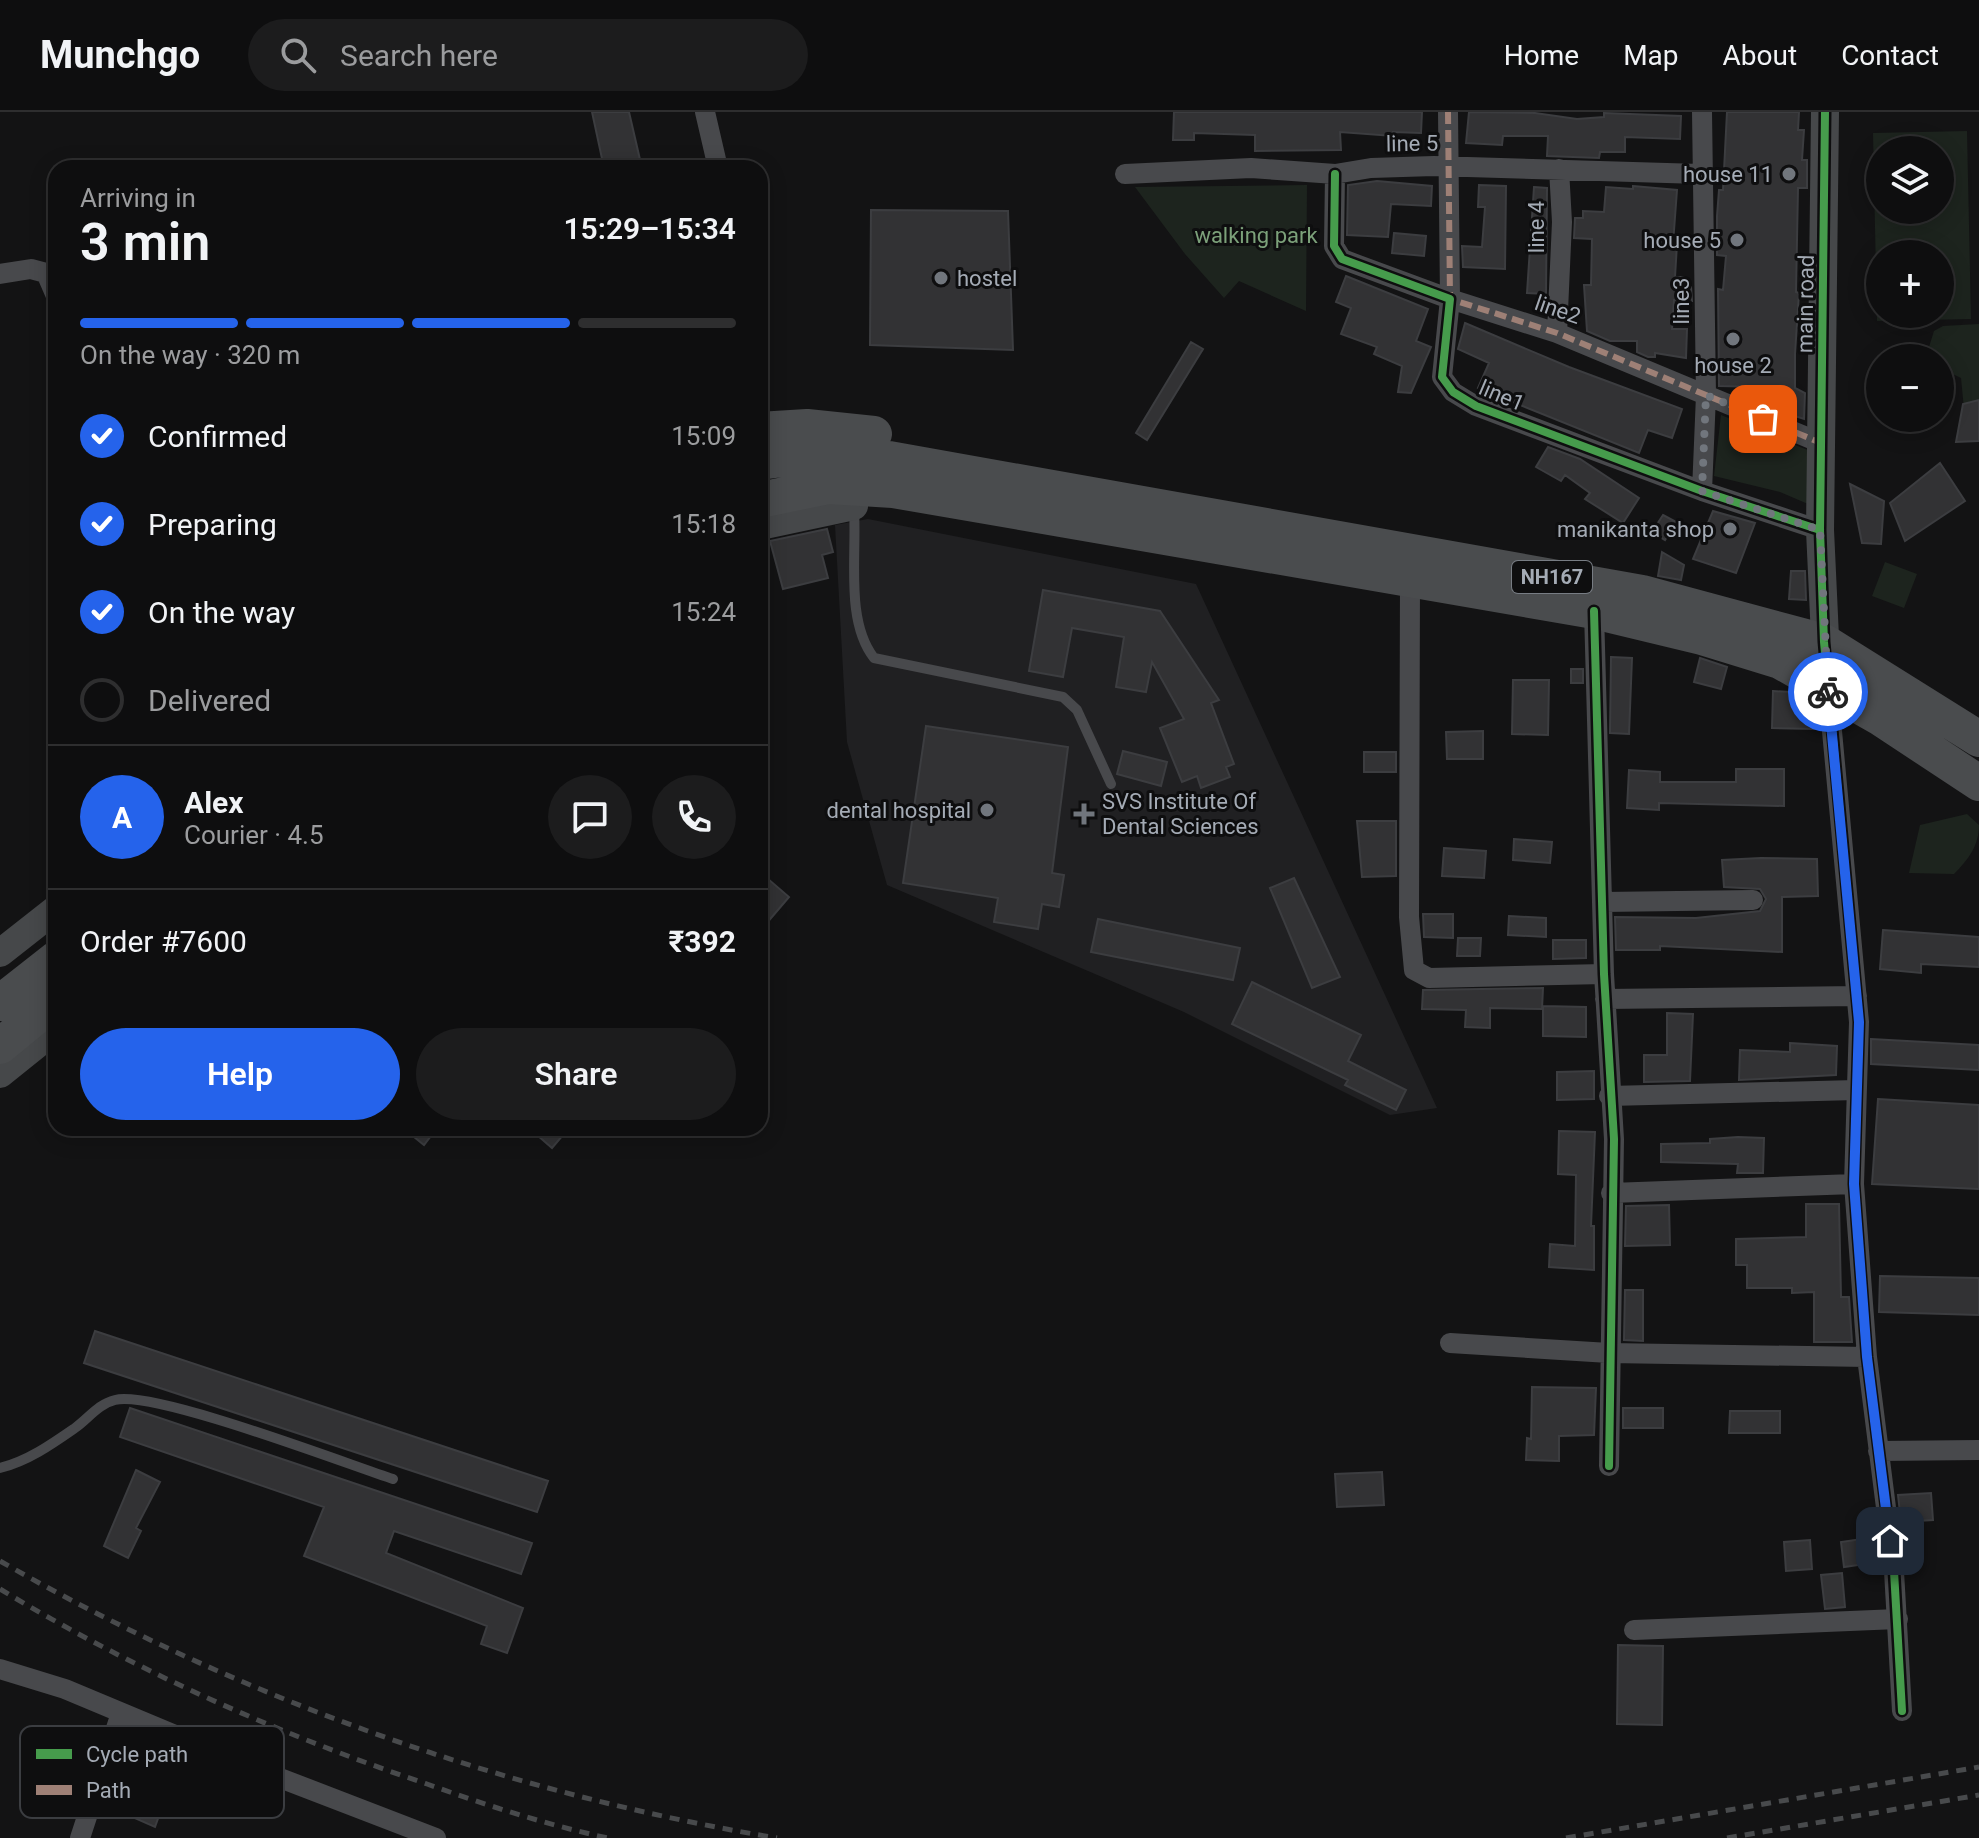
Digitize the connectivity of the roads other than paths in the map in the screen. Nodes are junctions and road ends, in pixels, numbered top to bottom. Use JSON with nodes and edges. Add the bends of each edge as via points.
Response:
{"nodes":[{"id":1,"x":705,"y":112,"type":"edge"},
{"id":2,"x":1448,"y":112,"type":"edge"},
{"id":3,"x":1702,"y":112,"type":"edge"},
{"id":4,"x":1825,"y":112,"type":"edge"},
{"id":5,"x":716,"y":160,"type":"edge"},
{"id":6,"x":1447,"y":167,"type":"junction"},
{"id":7,"x":1559,"y":169,"type":"junction"},
{"id":8,"x":1125,"y":174,"type":"dead end"},
{"id":9,"x":1335,"y":174,"type":"junction"},
{"id":10,"x":1700,"y":174,"type":"junction"},
{"id":11,"x":0,"y":274,"type":"edge"},
{"id":12,"x":48,"y":278,"type":"edge"},
{"id":13,"x":1450,"y":299,"type":"junction"},
{"id":14,"x":1557,"y":333,"type":"junction"},
{"id":15,"x":1706,"y":395,"type":"junction"},
{"id":16,"x":768,"y":429,"type":"edge"},
{"id":17,"x":1821,"y":443,"type":"junction"},
{"id":18,"x":768,"y":464,"type":"edge"},
{"id":19,"x":800,"y":472,"type":"junction"},
{"id":20,"x":986,"y":490,"type":"junction"},
{"id":21,"x":1702,"y":491,"type":"junction"},
{"id":22,"x":768,"y":494,"type":"edge"},
{"id":23,"x":854,"y":506,"type":"junction"},
{"id":24,"x":768,"y":524,"type":"edge"},
{"id":25,"x":1820,"y":530,"type":"junction"},
{"id":26,"x":1273,"y":543,"type":"junction"},
{"id":27,"x":1410,"y":580,"type":"junction"},
{"id":28,"x":1594,"y":611,"type":"junction"},
{"id":29,"x":1824,"y":642,"type":"junction"},
{"id":30,"x":1828,"y":688,"type":"junction"},
{"id":31,"x":1979,"y":739,"type":"edge"},
{"id":32,"x":1979,"y":783,"type":"edge"},
{"id":33,"x":1111,"y":784,"type":"dead end"},
{"id":34,"x":1753,"y":900,"type":"dead end"},
{"id":35,"x":1603,"y":902,"type":"junction"},
{"id":36,"x":48,"y":915,"type":"edge"},
{"id":37,"x":0,"y":953,"type":"edge"},
{"id":38,"x":48,"y":965,"type":"edge"},
{"id":39,"x":1604,"y":974,"type":"junction"},
{"id":40,"x":1857,"y":996,"type":"junction"},
{"id":41,"x":1605,"y":999,"type":"junction"},
{"id":42,"x":0,"y":1003,"type":"edge"},
{"id":43,"x":48,"y":1007,"type":"edge"},
{"id":44,"x":48,"y":1035,"type":"edge"},
{"id":45,"x":0,"y":1046,"type":"edge"},
{"id":46,"x":0,"y":1074,"type":"edge"},
{"id":47,"x":1856,"y":1090,"type":"junction"},
{"id":48,"x":1609,"y":1096,"type":"junction"},
{"id":49,"x":1854,"y":1184,"type":"junction"},
{"id":50,"x":1611,"y":1193,"type":"junction"},
{"id":51,"x":1450,"y":1343,"type":"dead end"},
{"id":52,"x":1609,"y":1353,"type":"junction"},
{"id":53,"x":1867,"y":1357,"type":"junction"},
{"id":54,"x":1979,"y":1450,"type":"edge"},
{"id":55,"x":1878,"y":1451,"type":"junction"},
{"id":56,"x":1609,"y":1466,"type":"dead end"},
{"id":57,"x":0,"y":1468,"type":"edge"},
{"id":58,"x":393,"y":1479,"type":"dead end"},
{"id":59,"x":1898,"y":1619,"type":"junction"},
{"id":60,"x":1634,"y":1630,"type":"dead end"},
{"id":61,"x":0,"y":1669,"type":"edge"},
{"id":62,"x":1902,"y":1711,"type":"dead end"},
{"id":63,"x":121,"y":1713,"type":"junction"},
{"id":64,"x":117,"y":1726,"type":"edge"},
{"id":65,"x":153,"y":1726,"type":"edge"},
{"id":66,"x":284,"y":1779,"type":"edge"},
{"id":67,"x":87,"y":1818,"type":"edge"},
{"id":68,"x":426,"y":1837,"type":"edge"},
{"id":69,"x":80,"y":1838,"type":"edge"}],
"edges":[{"from":1,"to":5,"type":"street"},
{"from":2,"to":6,"type":"street"},
{"from":3,"to":10,"type":"street","name":"line3"},
{"from":4,"to":17,"type":"street","name":"main road"},
{"from":6,"to":7,"type":"street","name":"line 5"},
{"from":6,"to":9,"type":"street","name":"line 5"},
{"from":6,"to":13,"type":"street"},
{"from":7,"to":10,"type":"street","name":"line 5"},
{"from":7,"to":14,"type":"street","name":"line 4"},
{"from":8,"to":9,"type":"street","name":"line 5","via":[[1251,168]]},
{"from":9,"to":13,"type":"street","via":[[1334,246],[1342,259]]},
{"from":10,"to":15,"type":"street","name":"line3"},
{"from":11,"to":12,"type":"street","via":[[31,269]]},
{"from":13,"to":14,"type":"street","name":"line2"},
{"from":13,"to":21,"type":"street","name":"line1","via":[[1442,377],[1453,392],[1476,406]]},
{"from":14,"to":15,"type":"street","name":"line2"},
{"from":15,"to":17,"type":"street","name":"line2"},
{"from":15,"to":21,"type":"street","name":"line3"},
{"from":16,"to":20,"type":"highway","via":[[868,433],[938,454]]},
{"from":17,"to":25,"type":"street","name":"main road"},
{"from":18,"to":19,"type":"highway","number":"NH167"},
{"from":19,"to":20,"type":"highway","number":"NH167","via":[[854,486]]},
{"from":19,"to":22,"type":"highway","number":"NH167"},
{"from":20,"to":23,"type":"highway"},
{"from":20,"to":26,"type":"highway","number":"NH167"},
{"from":21,"to":25,"type":"street","name":"line1"},
{"from":23,"to":24,"type":"street"},
{"from":23,"to":33,"type":"lane","via":[[857,617],[874,658],[1063,697],[1077,710]]},
{"from":25,"to":29,"type":"street","name":"main road"},
{"from":26,"to":27,"type":"highway","number":"NH167"},
{"from":26,"to":29,"type":"highway","number":"NH167","via":[[1642,593]]},
{"from":27,"to":28,"type":"highway","number":"NH167"},
{"from":27,"to":39,"type":"street","via":[[1409,902],[1414,970],[1429,978]]},
{"from":28,"to":30,"type":"highway","number":"NH167","via":[[1780,661]]},
{"from":28,"to":35,"type":"street"},
{"from":29,"to":30,"type":"street","name":"main road"},
{"from":29,"to":31,"type":"highway","number":"NH167"},
{"from":30,"to":32,"type":"highway","number":"NH167"},
{"from":30,"to":40,"type":"street"},
{"from":34,"to":35,"type":"street"},
{"from":35,"to":39,"type":"street"},
{"from":36,"to":37,"type":"street"},
{"from":38,"to":42,"type":"highway"},
{"from":39,"to":41,"type":"street"},
{"from":40,"to":41,"type":"street"},
{"from":40,"to":47,"type":"street"},
{"from":41,"to":48,"type":"street"},
{"from":43,"to":45,"type":"highway"},
{"from":44,"to":46,"type":"street"},
{"from":47,"to":48,"type":"street"},
{"from":47,"to":49,"type":"street"},
{"from":48,"to":50,"type":"street","via":[[1614,1139]]},
{"from":49,"to":50,"type":"street"},
{"from":49,"to":53,"type":"street"},
{"from":50,"to":52,"type":"street"},
{"from":51,"to":52,"type":"street"},
{"from":52,"to":53,"type":"street"},
{"from":52,"to":56,"type":"street"},
{"from":53,"to":55,"type":"street"},
{"from":54,"to":55,"type":"street"},
{"from":55,"to":59,"type":"street"},
{"from":57,"to":58,"type":"lane","via":[[20,1463],[99,1407],[132,1399]]},
{"from":59,"to":60,"type":"street"},
{"from":59,"to":62,"type":"street"},
{"from":61,"to":63,"type":"street"},
{"from":63,"to":64,"type":"street"},
{"from":63,"to":65,"type":"street"},
{"from":66,"to":68,"type":"street"},
{"from":67,"to":69,"type":"street"}]}
